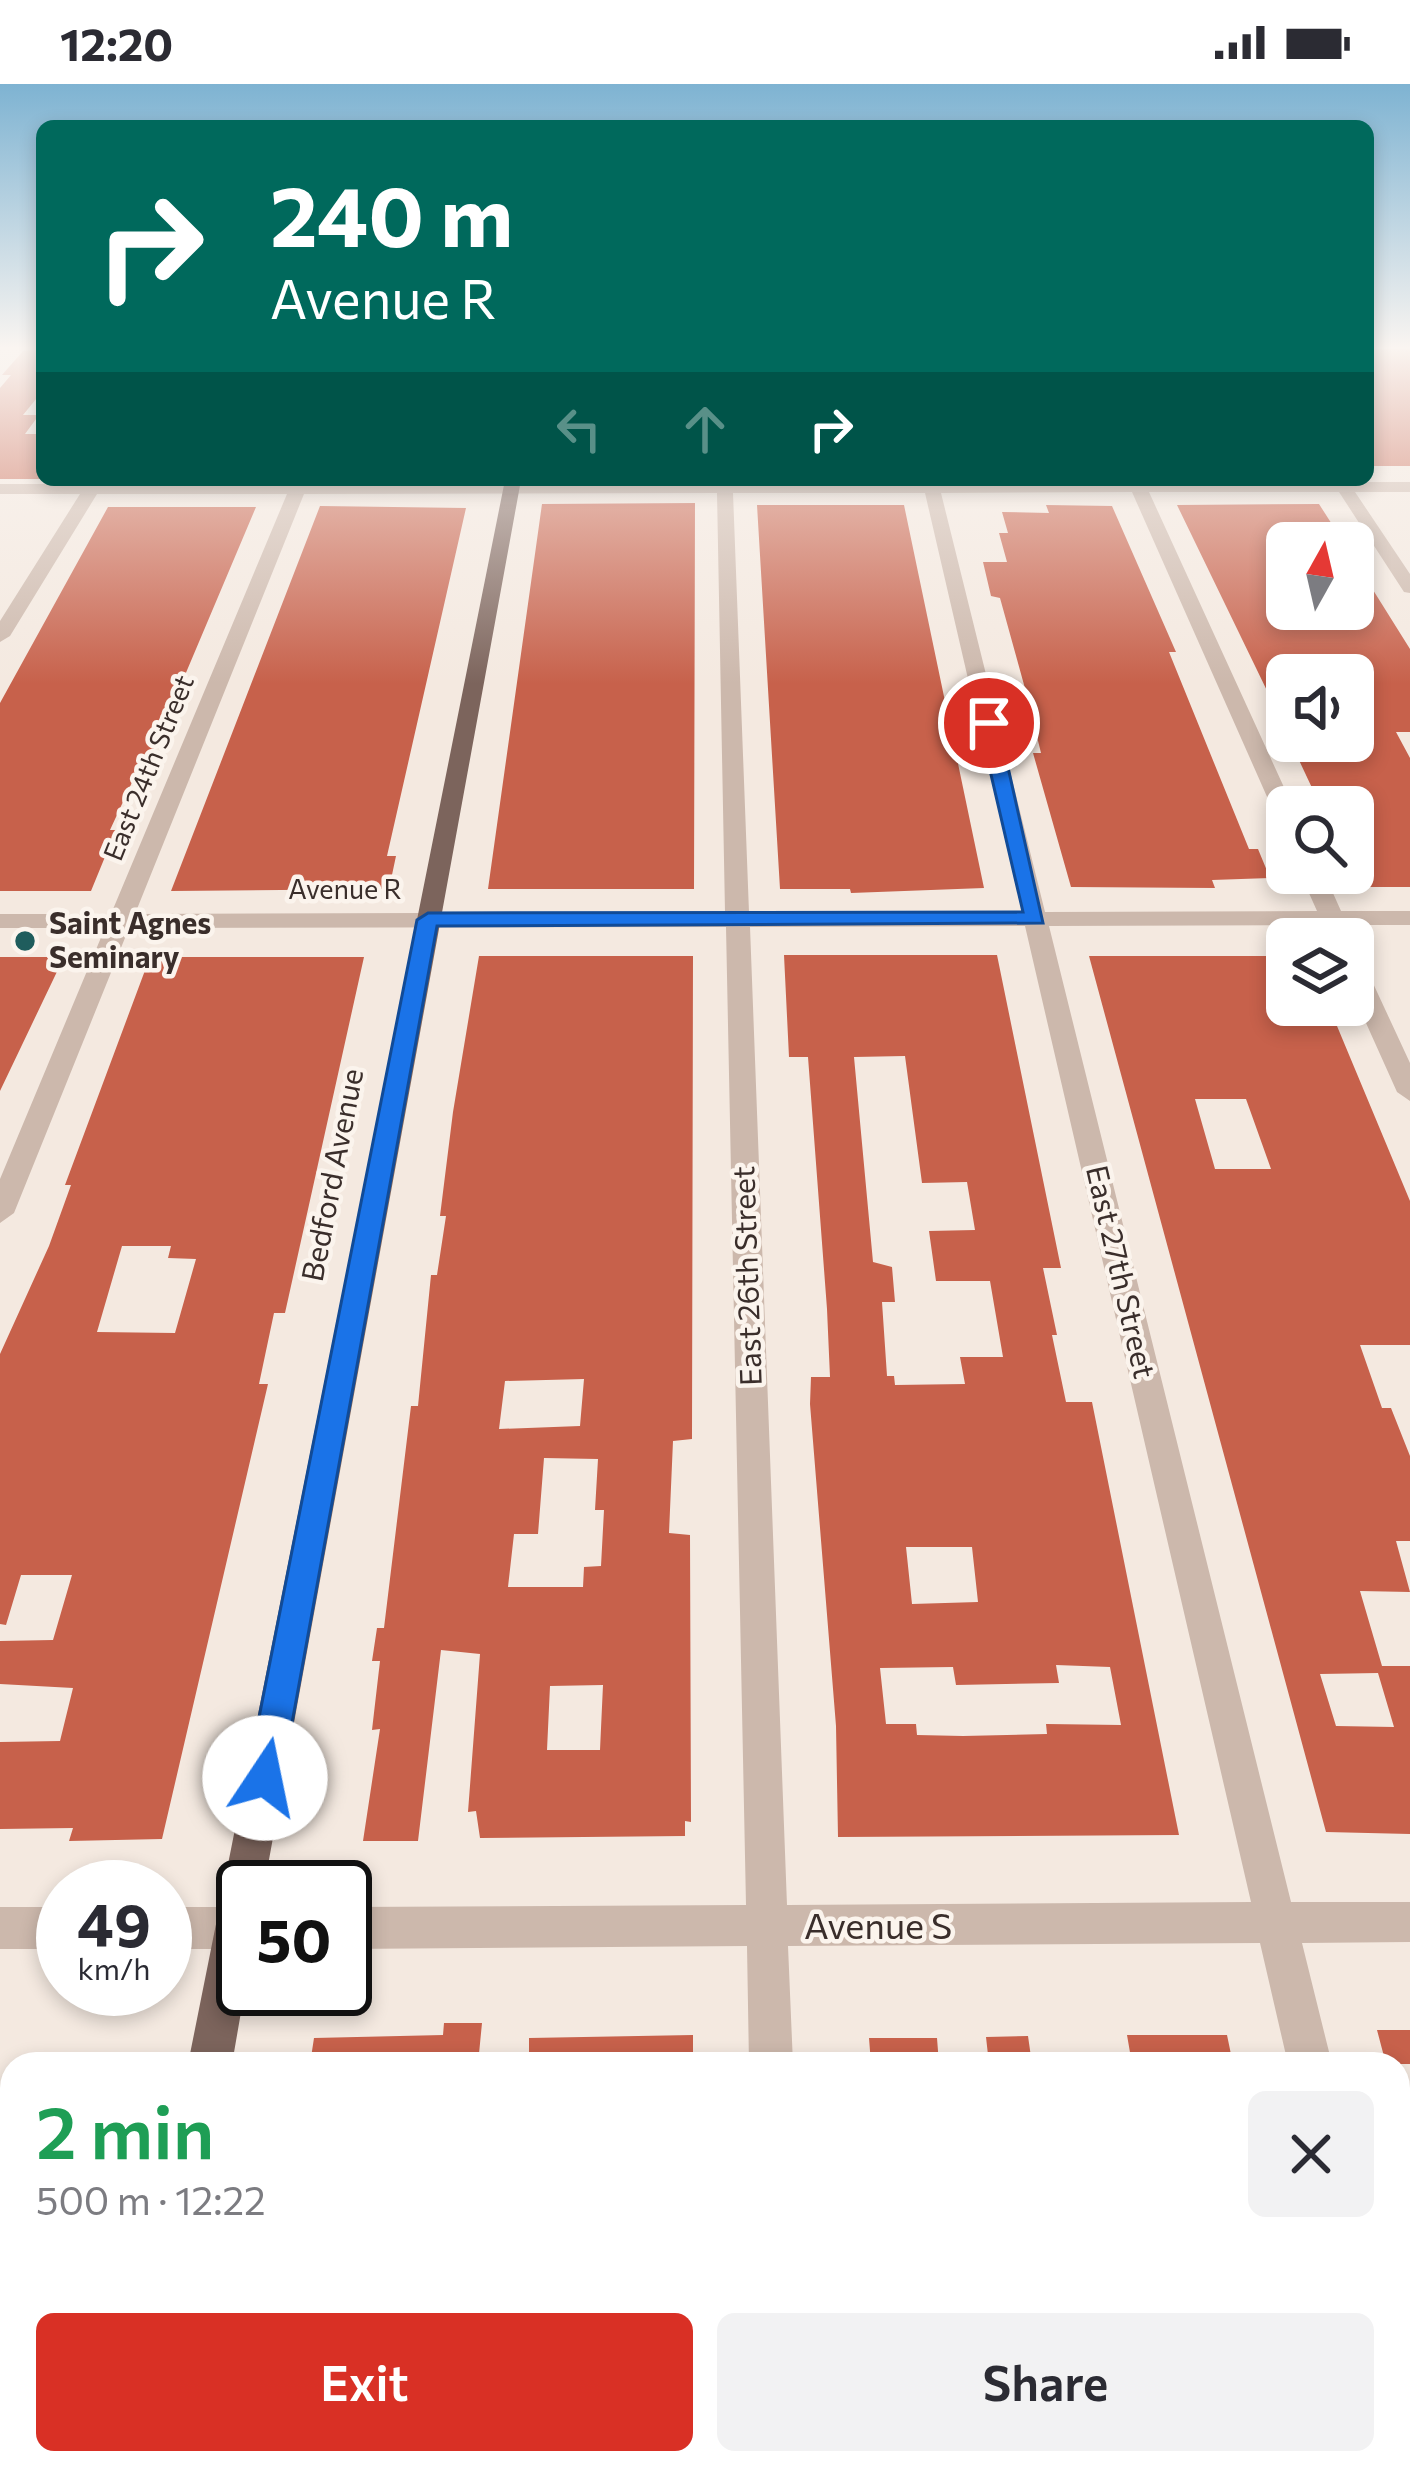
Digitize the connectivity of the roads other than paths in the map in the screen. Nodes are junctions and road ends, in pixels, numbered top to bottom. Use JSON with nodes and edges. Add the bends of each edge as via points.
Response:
{"nodes":[{"id":1,"x":1374,"y":485,"type":"edge"},
{"id":2,"x":56,"y":486,"type":"edge"},
{"id":3,"x":93,"y":486,"type":"edge"},
{"id":4,"x":298,"y":486,"type":"edge"},
{"id":5,"x":513,"y":486,"type":"edge"},
{"id":6,"x":619,"y":486,"type":"edge"},
{"id":7,"x":828,"y":486,"type":"edge"},
{"id":8,"x":931,"y":486,"type":"edge"},
{"id":9,"x":1137,"y":486,"type":"edge"},
{"id":10,"x":1343,"y":486,"type":"edge"},
{"id":11,"x":1410,"y":487,"type":"edge"},
{"id":12,"x":725,"y":488,"type":"junction"},
{"id":13,"x":0,"y":489,"type":"edge"},
{"id":14,"x":1410,"y":588,"type":"edge"},
{"id":15,"x":0,"y":636,"type":"edge"},
{"id":16,"x":1273,"y":786,"type":"edge"},
{"id":17,"x":1036,"y":918,"type":"junction"},
{"id":18,"x":1410,"y":918,"type":"edge"},
{"id":19,"x":737,"y":919,"type":"junction"},
{"id":20,"x":119,"y":920,"type":"junction"},
{"id":21,"x":428,"y":920,"type":"junction"},
{"id":22,"x":0,"y":921,"type":"edge"},
{"id":23,"x":1374,"y":923,"type":"edge"},
{"id":24,"x":1266,"y":926,"type":"edge"},
{"id":25,"x":1374,"y":1013,"type":"edge"},
{"id":26,"x":1410,"y":1093,"type":"edge"},
{"id":27,"x":0,"y":1213,"type":"edge"},
{"id":28,"x":250,"y":1860,"type":"edge"},
{"id":29,"x":1410,"y":1922,"type":"edge"},
{"id":30,"x":1276,"y":1923,"type":"junction"},
{"id":31,"x":767,"y":1927,"type":"junction"},
{"id":32,"x":0,"y":1928,"type":"edge"},
{"id":33,"x":36,"y":1928,"type":"edge"},
{"id":34,"x":372,"y":1928,"type":"edge"},
{"id":35,"x":220,"y":2016,"type":"edge"},
{"id":36,"x":212,"y":2052,"type":"edge"},
{"id":37,"x":772,"y":2052,"type":"edge"},
{"id":38,"x":1307,"y":2052,"type":"edge"}],
"edges":[{"from":1,"to":11,"type":"street"},
{"from":2,"to":13,"type":"street"},
{"from":3,"to":15,"type":"street"},
{"from":4,"to":20,"type":"street","name":"East 24th Street"},
{"from":5,"to":21,"type":"main road","name":"Bedford Avenue"},
{"from":6,"to":12,"type":"street"},
{"from":7,"to":12,"type":"street"},
{"from":8,"to":17,"type":"street","name":"East 27th Street"},
{"from":9,"to":16,"type":"street"},
{"from":10,"to":14,"type":"street"},
{"from":12,"to":19,"type":"street","name":"East 26th Street"},
{"from":17,"to":19,"type":"street","name":"Avenue R"},
{"from":17,"to":24,"type":"street","name":"Avenue R"},
{"from":17,"to":30,"type":"street","name":"East 27th Street"},
{"from":18,"to":23,"type":"street","name":"Avenue R"},
{"from":19,"to":21,"type":"street","name":"Avenue R"},
{"from":19,"to":31,"type":"street","name":"East 26th Street"},
{"from":20,"to":21,"type":"street","name":"Avenue R"},
{"from":20,"to":22,"type":"street","name":"Avenue R"},
{"from":20,"to":27,"type":"street","name":"East 24th Street"},
{"from":21,"to":28,"type":"main road","name":"Bedford Avenue"},
{"from":25,"to":26,"type":"street"},
{"from":29,"to":30,"type":"street","name":"Avenue S"},
{"from":30,"to":31,"type":"street","name":"Avenue S"},
{"from":30,"to":38,"type":"street","name":"East 27th Street"},
{"from":31,"to":34,"type":"street","name":"Avenue S"},
{"from":31,"to":37,"type":"street","name":"East 26th Street"},
{"from":32,"to":33,"type":"street"},
{"from":35,"to":36,"type":"main road","name":"Bedford Avenue"}]}
